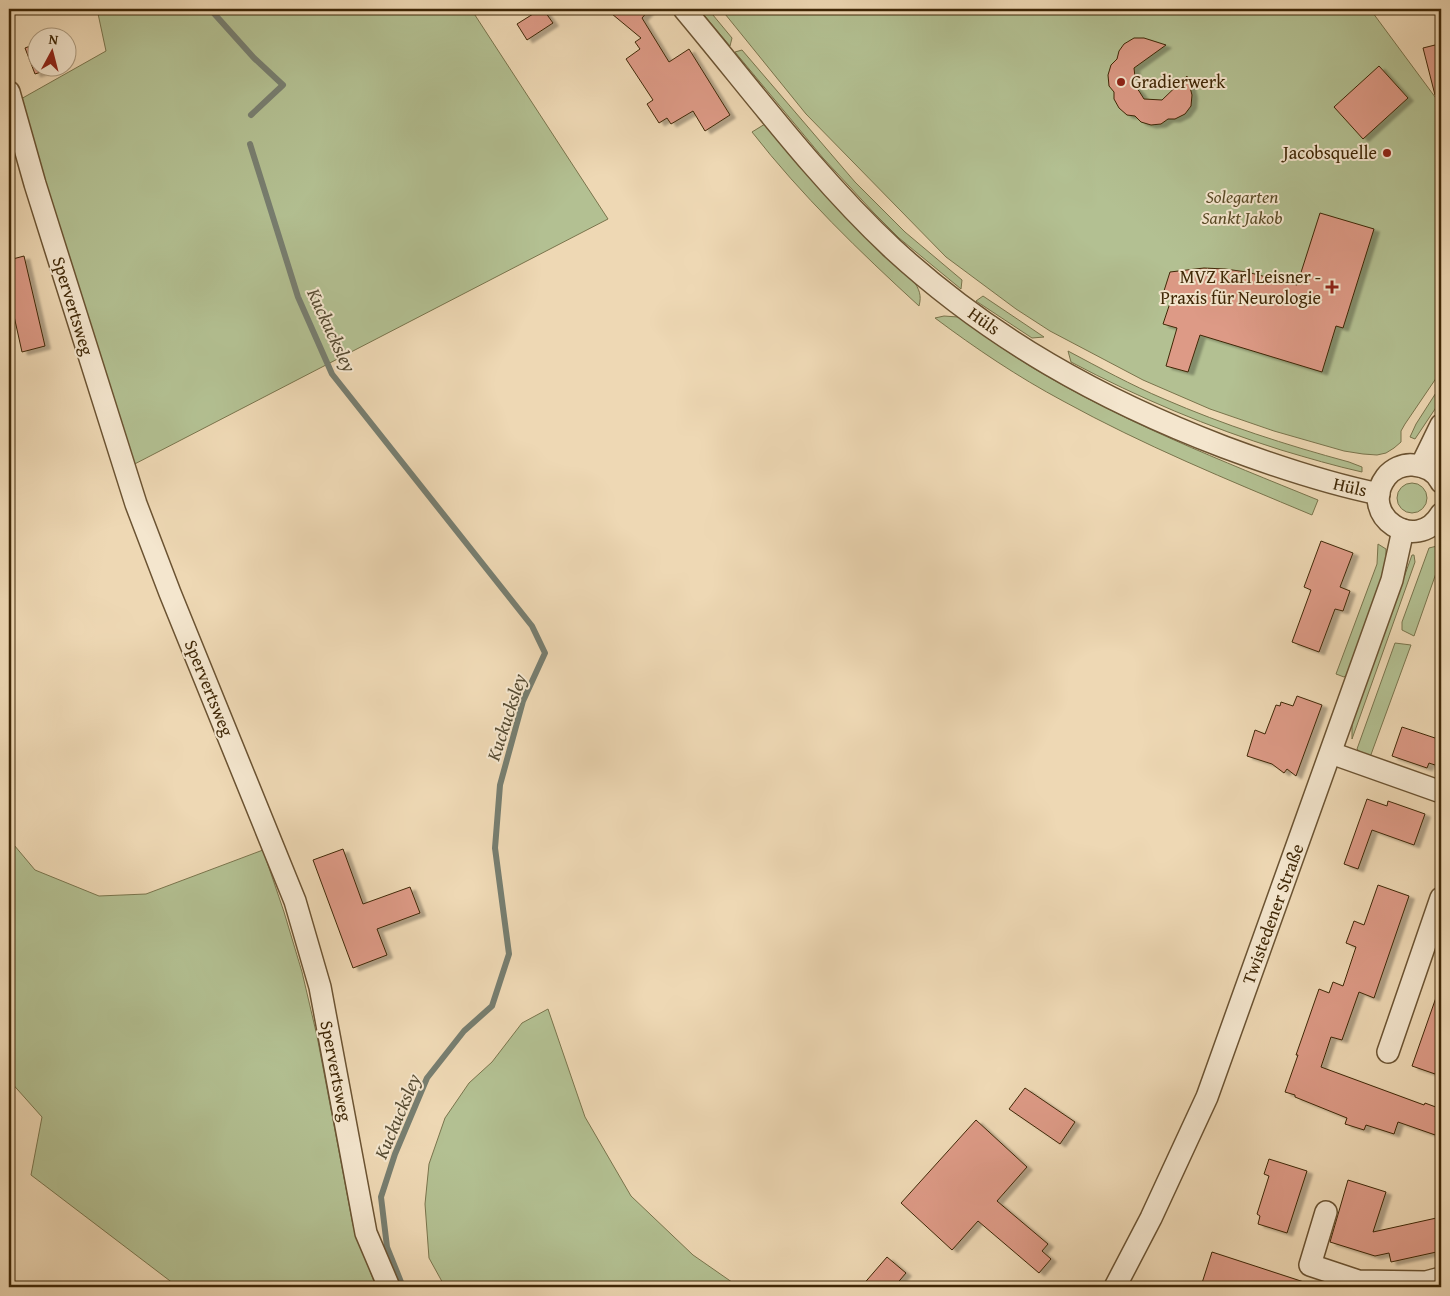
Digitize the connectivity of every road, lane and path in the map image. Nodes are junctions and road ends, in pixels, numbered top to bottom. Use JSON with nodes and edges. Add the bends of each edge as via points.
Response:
{"nodes":[{"id":1,"x":684,"y":9,"type":"edge"},
{"id":2,"x":9,"y":92,"type":"edge"},
{"id":3,"x":1441,"y":425,"type":"edge"},
{"id":4,"x":1421,"y":466,"type":"junction"},
{"id":5,"x":1441,"y":482,"type":"edge"},
{"id":6,"x":1379,"y":494,"type":"junction"},
{"id":7,"x":1440,"y":518,"type":"edge"},
{"id":8,"x":1403,"y":530,"type":"junction"},
{"id":9,"x":1331,"y":753,"type":"junction"},
{"id":10,"x":1441,"y":792,"type":"edge"},
{"id":11,"x":1441,"y":898,"type":"edge"},
{"id":12,"x":1388,"y":1052,"type":"dead end"},
{"id":13,"x":1326,"y":1212,"type":"dead end"},
{"id":14,"x":1441,"y":1278,"type":"edge"},
{"id":15,"x":389,"y":1287,"type":"edge"},
{"id":16,"x":1115,"y":1287,"type":"edge"}],
"edges":[{"from":1,"to":6,"type":"street","name":"Hüls","via":[[814,167],[893,248],[982,320],[1083,384],[1180,430],[1294,472]]},
{"from":2,"to":15,"type":"street","name":"Spervertsweg","via":[[136,504],[295,901],[320,987],[366,1233]]},
{"from":3,"to":4,"type":"street"},
{"from":4,"to":5,"type":"street","via":[[1431,470]]},
{"from":4,"to":6,"type":"street","via":[[1410,464],[1394,470],[1382,483]]},
{"from":6,"to":8,"type":"street","via":[[1379,503],[1387,520]]},
{"from":7,"to":8,"type":"street","via":[[1422,530]]},
{"from":8,"to":9,"type":"street","name":"Twistedener Straße","via":[[1392,580]]},
{"from":9,"to":10,"type":"street"},
{"from":9,"to":16,"type":"street","name":"Twistedener Straße","via":[[1207,1097]]},
{"from":11,"to":12,"type":"street"},
{"from":13,"to":14,"type":"street","via":[[1310,1265],[1358,1281],[1426,1282]]}]}
